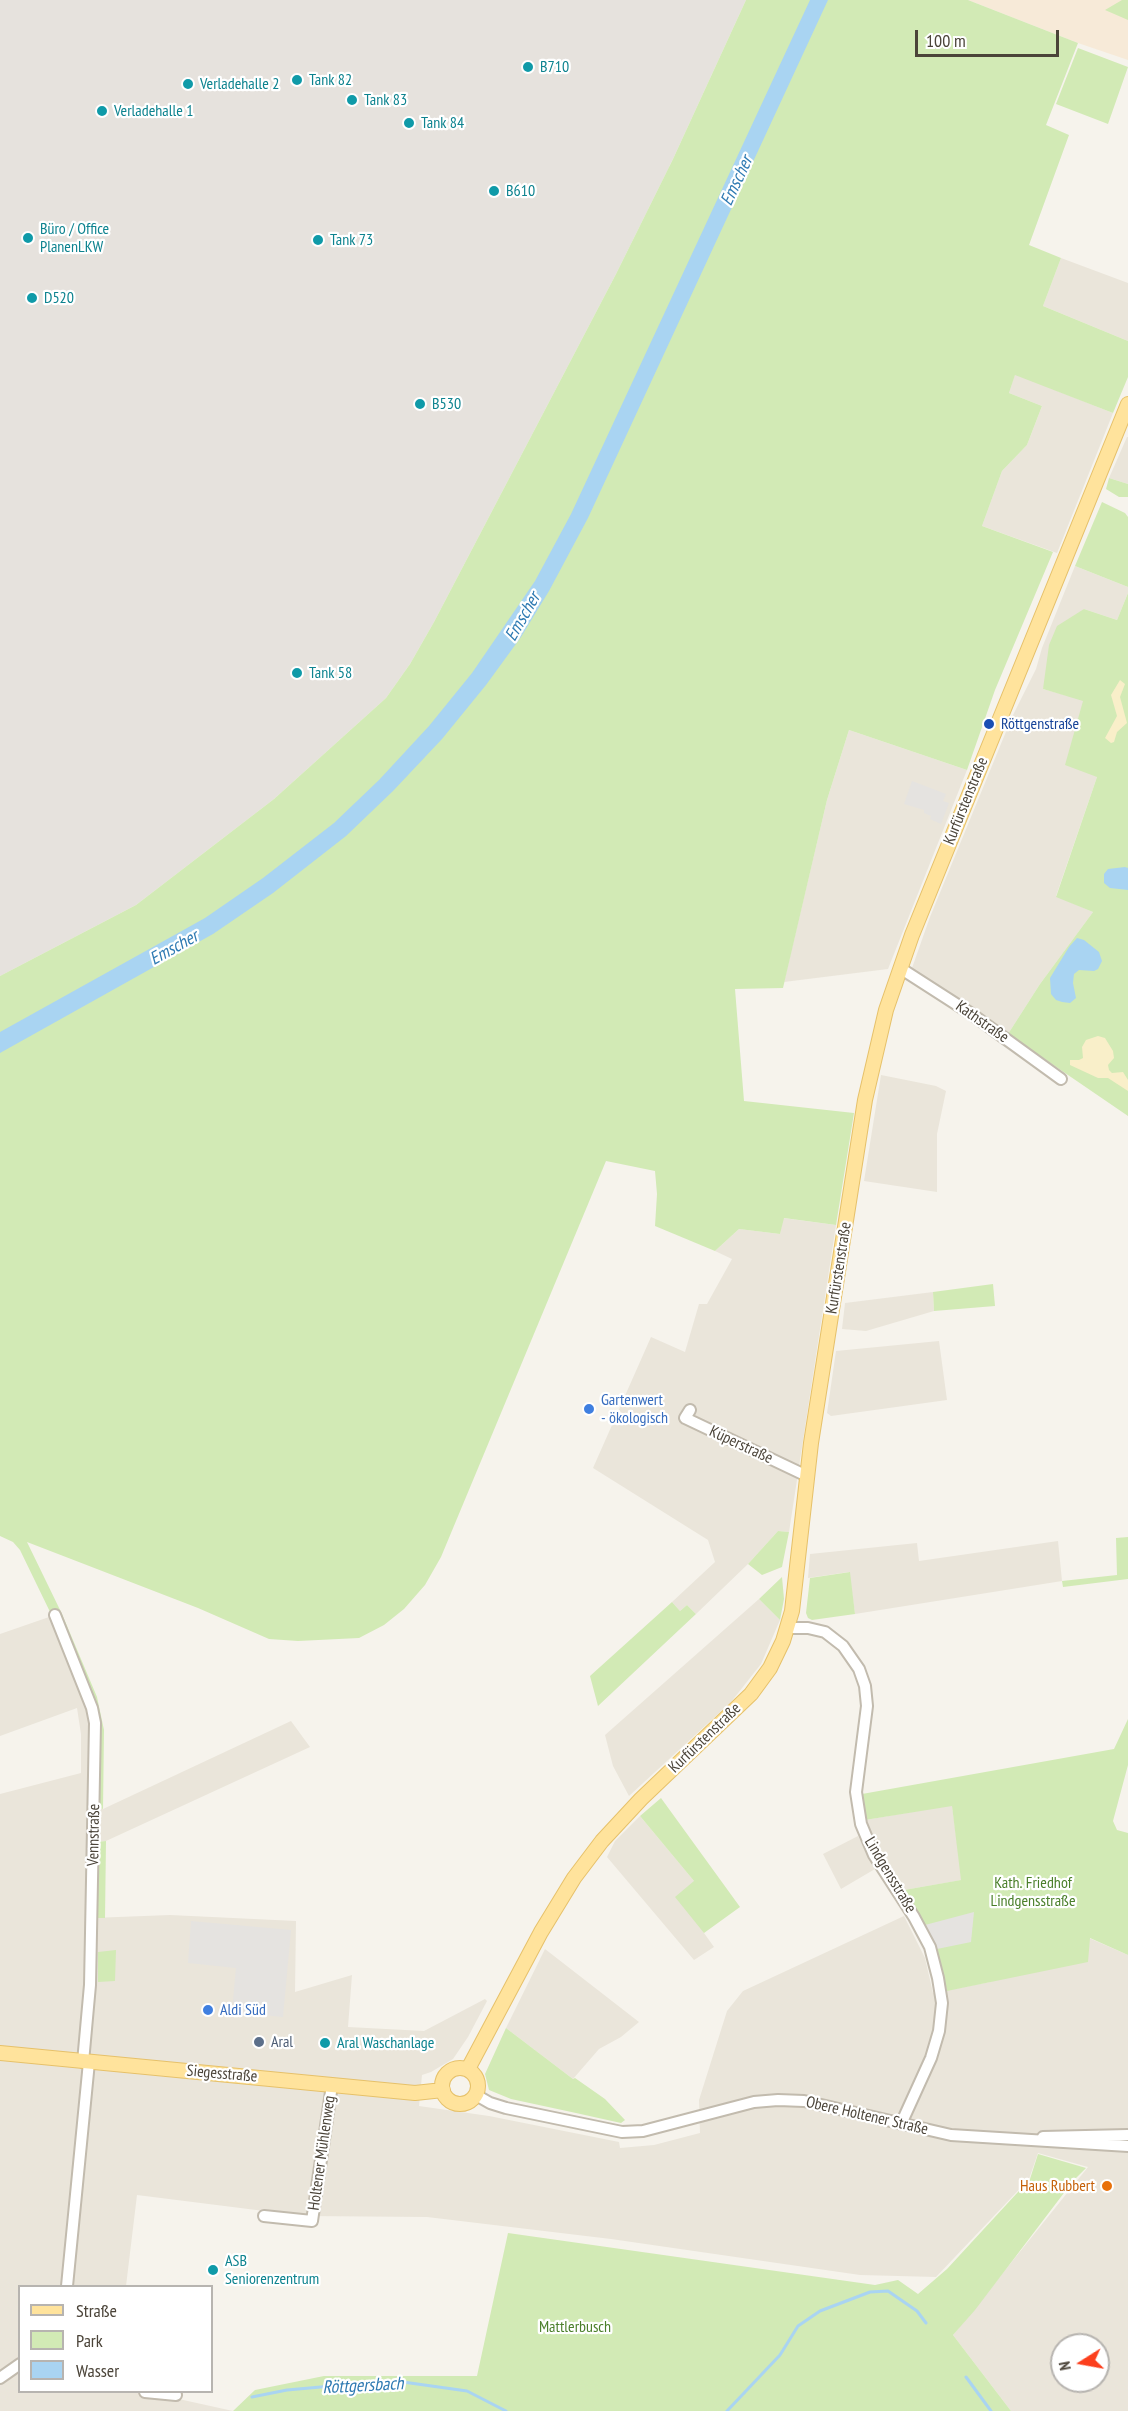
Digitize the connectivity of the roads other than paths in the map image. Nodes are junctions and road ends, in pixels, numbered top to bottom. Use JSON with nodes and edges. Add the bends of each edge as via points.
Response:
{"nodes":[{"id":1,"x":1128,"y":404,"type":"edge"},
{"id":2,"x":1124,"y":425,"type":"edge"},
{"id":3,"x":900,"y":968,"type":"junction"},
{"id":4,"x":1061,"y":1079,"type":"dead end"},
{"id":5,"x":690,"y":1410,"type":"dead end"},
{"id":6,"x":807,"y":1476,"type":"junction"},
{"id":7,"x":55,"y":1615,"type":"dead end"},
{"id":8,"x":788,"y":1628,"type":"junction"},
{"id":9,"x":0,"y":2053,"type":"edge"},
{"id":10,"x":86,"y":2062,"type":"junction"},
{"id":11,"x":468,"y":2069,"type":"junction"},
{"id":12,"x":332,"y":2085,"type":"junction"},
{"id":13,"x":443,"y":2090,"type":"junction"},
{"id":14,"x":476,"y":2095,"type":"junction"},
{"id":15,"x":901,"y":2124,"type":"junction"},
{"id":16,"x":1128,"y":2135,"type":"edge"},
{"id":17,"x":1007,"y":2139,"type":"junction"},
{"id":18,"x":1128,"y":2146,"type":"edge"},
{"id":19,"x":264,"y":2217,"type":"dead end"},
{"id":20,"x":67,"y":2285,"type":"edge"},
{"id":21,"x":18,"y":2365,"type":"edge"},
{"id":22,"x":0,"y":2378,"type":"edge"},
{"id":23,"x":166,"y":2393,"type":"edge"},
{"id":24,"x":176,"y":2394,"type":"dead end"}],
"edges":[{"from":1,"to":2,"type":"main road","name":"Kurfürstenstraße"},
{"from":2,"to":3,"type":"main road","name":"Kurfürstenstraße"},
{"from":3,"to":4,"type":"street","name":"Kathstraße"},
{"from":3,"to":6,"type":"main road","name":"Kurfürstenstraße","via":[[870,1075]]},
{"from":5,"to":6,"type":"street","name":"Küperstraße","via":[[685,1419]]},
{"from":6,"to":8,"type":"main road","name":"Kurfürstenstraße"},
{"from":7,"to":10,"type":"street","name":"Vennstraße","via":[[95,1723]]},
{"from":8,"to":11,"type":"main road","name":"Kurfürstenstraße","via":[[770,1668],[751,1694],[641,1799],[574,1878]]},
{"from":8,"to":15,"type":"street","name":"Lindgensstraße","via":[[825,1632],[843,1646],[859,1669],[867,1706],[856,1792],[861,1824],[874,1855],[930,1947],[938,1978],[942,2003],[939,2031]]},
{"from":9,"to":10,"type":"main road","name":"Siegesstraße"},
{"from":10,"to":12,"type":"main road","name":"Siegesstraße"},
{"from":10,"to":20,"type":"street","name":"Vennstraße"},
{"from":11,"to":13,"type":"main road","via":[[448,2072]]},
{"from":11,"to":14,"type":"main road","via":[[478,2081]]},
{"from":12,"to":13,"type":"main road","name":"Siegesstraße","via":[[415,2093]]},
{"from":12,"to":19,"type":"street","name":"Holtener Mühlenweg","via":[[312,2221]]},
{"from":13,"to":14,"type":"main road","via":[[457,2103]]},
{"from":14,"to":15,"type":"street","name":"Obere Holtener Straße","via":[[506,2108],[622,2132],[668,2126],[754,2102],[778,2100],[804,2101]]},
{"from":15,"to":17,"type":"street","name":"Obere Holtener Straße","via":[[951,2135]]},
{"from":16,"to":17,"type":"street","name":"Obere Holtener Straße"},
{"from":17,"to":18,"type":"street","name":"Obere Holtener Straße"},
{"from":21,"to":22,"type":"street"},
{"from":23,"to":24,"type":"street"}]}
